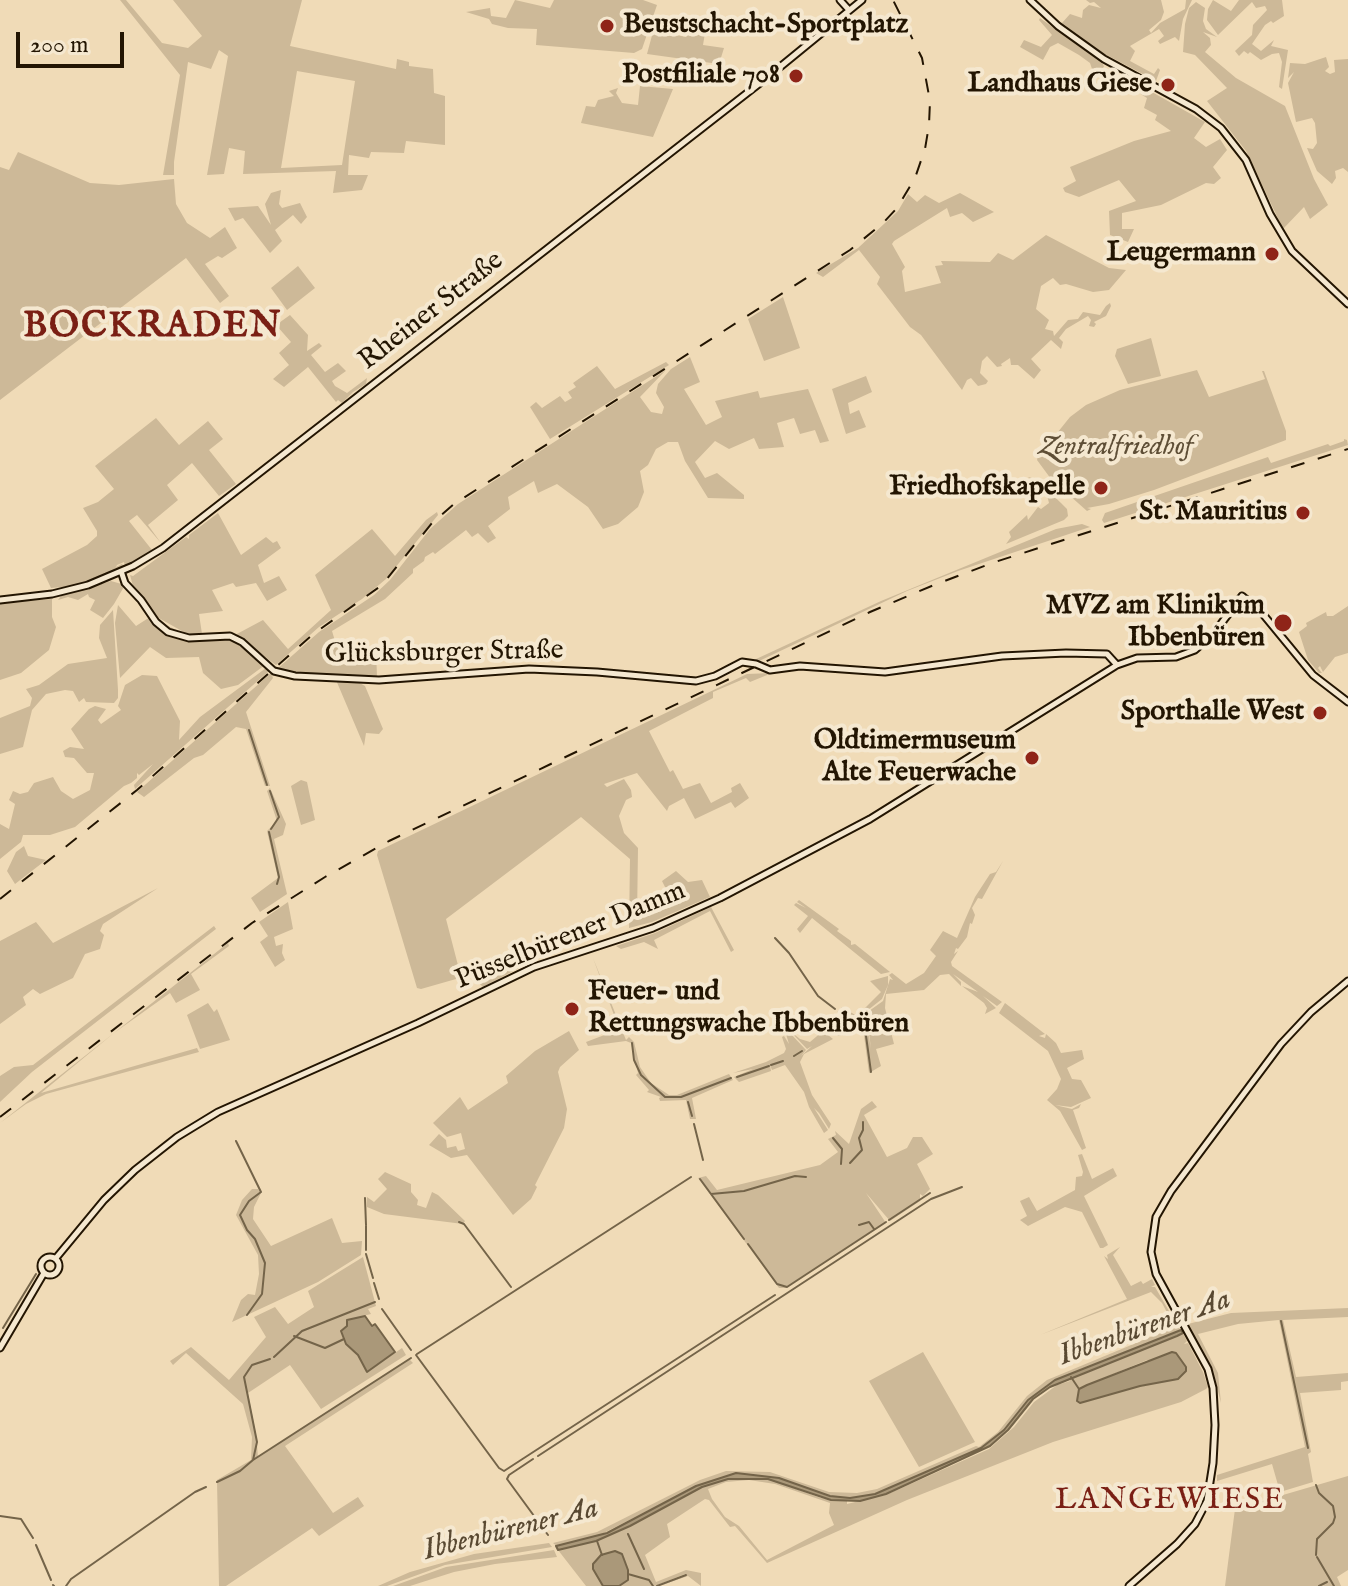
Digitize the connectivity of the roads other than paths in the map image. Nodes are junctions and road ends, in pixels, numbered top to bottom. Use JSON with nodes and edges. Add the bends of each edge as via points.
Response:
{"nodes":[{"id":1,"x":840,"y":0,"type":"edge"},
{"id":2,"x":862,"y":0,"type":"edge"},
{"id":3,"x":1030,"y":0,"type":"edge"},
{"id":4,"x":849,"y":10,"type":"junction"},
{"id":5,"x":1348,"y":304,"type":"edge"},
{"id":6,"x":124,"y":570,"type":"junction"},
{"id":7,"x":103,"y":580,"type":"junction"},
{"id":8,"x":127,"y":585,"type":"junction"},
{"id":9,"x":0,"y":600,"type":"edge"},
{"id":10,"x":1117,"y":665,"type":"junction"},
{"id":11,"x":1348,"y":702,"type":"edge"},
{"id":12,"x":1348,"y":981,"type":"edge"},
{"id":13,"x":56,"y":1258,"type":"junction"},
{"id":14,"x":44,"y":1273,"type":"junction"},
{"id":15,"x":0,"y":1348,"type":"edge"},
{"id":16,"x":1129,"y":1586,"type":"edge"}],
"edges":[{"from":1,"to":4,"type":"main road"},
{"from":2,"to":4,"type":"main road","name":"Rheiner Straße"},
{"from":3,"to":5,"type":"main road","via":[[1104,59],[1189,104],[1221,128],[1243,155],[1292,251]]},
{"from":4,"to":6,"type":"main road","name":"Rheiner Straße","via":[[179,537]]},
{"from":6,"to":7,"type":"main road","name":"Rheiner Straße"},
{"from":6,"to":8,"type":"main road","name":"Glücksburger Straße"},
{"from":7,"to":8,"type":"main road"},
{"from":7,"to":9,"type":"main road","name":"Rheiner Straße","via":[[55,594]]},
{"from":8,"to":10,"type":"main road","name":"Glücksburger Straße","via":[[168,632],[189,638],[230,636],[278,673],[295,676],[371,680],[529,669],[696,681],[742,662],[770,670],[800,666],[885,672],[1066,653],[1107,654]]},
{"from":10,"to":11,"type":"main road","via":[[1195,650],[1242,596],[1313,675]]},
{"from":10,"to":13,"type":"main road","name":"Püsselbürener Damm","via":[[856,827],[720,898],[653,928],[534,967],[218,1112],[135,1170]]},
{"from":12,"to":16,"type":"main road","via":[[1281,1044],[1159,1211],[1152,1236],[1153,1265],[1208,1369],[1214,1396],[1211,1485],[1190,1531]]},
{"from":13,"to":14,"type":"main road","via":[[43,1261]]},
{"from":13,"to":14,"type":"main road","via":[[58,1272]]},
{"from":14,"to":15,"type":"main road"}]}
